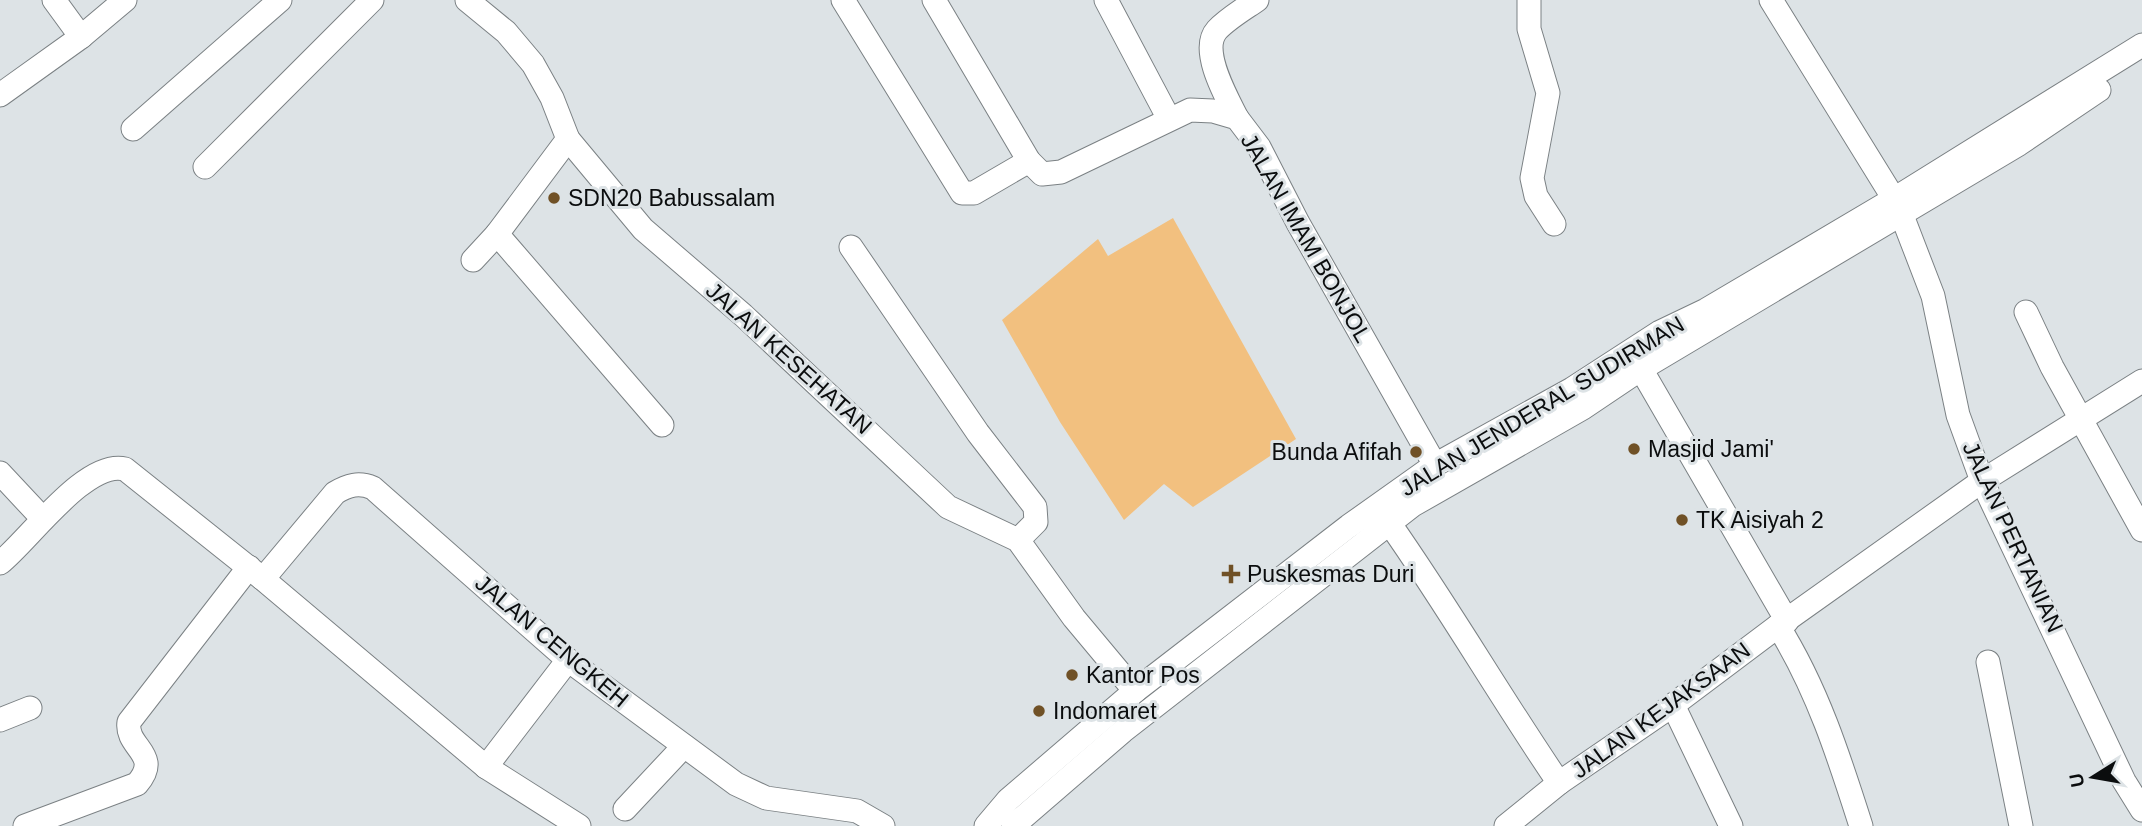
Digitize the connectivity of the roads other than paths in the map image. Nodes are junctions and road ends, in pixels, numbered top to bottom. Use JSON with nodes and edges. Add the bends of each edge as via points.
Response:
{"nodes":[{"id":1,"x":54,"y":0,"type":"edge"},
{"id":2,"x":125,"y":0,"type":"edge"},
{"id":3,"x":281,"y":0,"type":"edge"},
{"id":4,"x":372,"y":0,"type":"edge"},
{"id":5,"x":467,"y":0,"type":"edge"},
{"id":6,"x":843,"y":0,"type":"edge"},
{"id":7,"x":934,"y":0,"type":"edge"},
{"id":8,"x":1106,"y":0,"type":"edge"},
{"id":9,"x":1256,"y":0,"type":"edge"},
{"id":10,"x":1530,"y":0,"type":"edge"},
{"id":11,"x":1771,"y":0,"type":"edge"},
{"id":12,"x":80,"y":37,"type":"junction"},
{"id":13,"x":2142,"y":45,"type":"edge"},
{"id":14,"x":2142,"y":62,"type":"edge"},
{"id":15,"x":0,"y":95,"type":"edge"},
{"id":16,"x":1237,"y":118,"type":"junction"},
{"id":17,"x":1169,"y":119,"type":"junction"},
{"id":18,"x":133,"y":130,"type":"dead end"},
{"id":19,"x":568,"y":139,"type":"junction"},
{"id":20,"x":1029,"y":161,"type":"junction"},
{"id":21,"x":205,"y":167,"type":"dead end"},
{"id":22,"x":1898,"y":206,"type":"junction"},
{"id":23,"x":1554,"y":224,"type":"dead end"},
{"id":24,"x":497,"y":234,"type":"junction"},
{"id":25,"x":851,"y":247,"type":"dead end"},
{"id":26,"x":473,"y":260,"type":"dead end"},
{"id":27,"x":2026,"y":312,"type":"dead end"},
{"id":28,"x":1641,"y":369,"type":"junction"},
{"id":29,"x":2142,"y":381,"type":"edge"},
{"id":30,"x":1577,"y":399,"type":"junction"},
{"id":31,"x":2081,"y":419,"type":"junction"},
{"id":32,"x":662,"y":425,"type":"dead end"},
{"id":33,"x":1434,"y":465,"type":"junction"},
{"id":34,"x":0,"y":473,"type":"edge"},
{"id":35,"x":1982,"y":481,"type":"junction"},
{"id":36,"x":43,"y":519,"type":"junction"},
{"id":37,"x":1390,"y":524,"type":"junction"},
{"id":38,"x":2142,"y":530,"type":"edge"},
{"id":39,"x":1018,"y":540,"type":"junction"},
{"id":40,"x":0,"y":563,"type":"edge"},
{"id":41,"x":256,"y":573,"type":"junction"},
{"id":42,"x":1782,"y":624,"type":"junction"},
{"id":43,"x":568,"y":660,"type":"junction"},
{"id":44,"x":1988,"y":662,"type":"dead end"},
{"id":45,"x":1135,"y":691,"type":"junction"},
{"id":46,"x":1673,"y":705,"type":"junction"},
{"id":47,"x":30,"y":708,"type":"dead end"},
{"id":48,"x":0,"y":720,"type":"edge"},
{"id":49,"x":684,"y":746,"type":"junction"},
{"id":50,"x":1069,"y":762,"type":"junction"},
{"id":51,"x":486,"y":767,"type":"junction"},
{"id":52,"x":1559,"y":783,"type":"junction"},
{"id":53,"x":625,"y":809,"type":"dead end"},
{"id":54,"x":2142,"y":810,"type":"edge"},
{"id":55,"x":25,"y":826,"type":"edge"},
{"id":56,"x":579,"y":826,"type":"edge"},
{"id":57,"x":883,"y":826,"type":"edge"},
{"id":58,"x":986,"y":826,"type":"edge"},
{"id":59,"x":1013,"y":826,"type":"edge"},
{"id":60,"x":1506,"y":826,"type":"edge"},
{"id":61,"x":1731,"y":826,"type":"edge"},
{"id":62,"x":1861,"y":826,"type":"edge"},
{"id":63,"x":2021,"y":826,"type":"edge"}],
"edges":[{"from":1,"to":12,"type":"street"},
{"from":2,"to":12,"type":"street"},
{"from":3,"to":18,"type":"street"},
{"from":4,"to":21,"type":"street"},
{"from":5,"to":19,"type":"street","name":"JALAN KESEHATAN","via":[[506,32],[533,64]]},
{"from":6,"to":20,"type":"street","via":[[962,192],[974,193]]},
{"from":7,"to":20,"type":"street"},
{"from":8,"to":17,"type":"street"},
{"from":9,"to":16,"type":"street","via":[[1216,31],[1210,42],[1220,82]]},
{"from":10,"to":23,"type":"street","via":[[1530,29],[1548,93],[1532,178],[1536,196]]},
{"from":11,"to":22,"type":"street","name":"JALAN PERTANIAN"},
{"from":12,"to":15,"type":"street"},
{"from":13,"to":22,"type":"street","name":"JALAN JENDERAL SUDIRMAN"},
{"from":14,"to":22,"type":"street","name":"JALAN JENDERAL SUDIRMAN","via":[[2019,144]]},
{"from":16,"to":17,"type":"street","name":"JALAN IMAM BONJOL","via":[[1190,110]]},
{"from":16,"to":33,"type":"street","name":"JALAN IMAM BONJOL","via":[[1259,147]]},
{"from":17,"to":20,"type":"street","name":"JALAN IMAM BONJOL","via":[[1055,174],[1042,174]]},
{"from":19,"to":24,"type":"street"},
{"from":19,"to":39,"type":"street","name":"JALAN KESEHATAN","via":[[643,229],[753,324],[948,508]]},
{"from":22,"to":28,"type":"street","name":"JALAN JENDERAL SUDIRMAN"},
{"from":22,"to":30,"type":"street","name":"JALAN JENDERAL SUDIRMAN","via":[[1660,332]]},
{"from":22,"to":35,"type":"street","name":"JALAN PERTANIAN","via":[[1933,296],[1958,415]]},
{"from":24,"to":26,"type":"street"},
{"from":24,"to":32,"type":"street"},
{"from":25,"to":39,"type":"street","via":[[970,422],[1035,507],[1036,522]]},
{"from":27,"to":31,"type":"street"},
{"from":28,"to":30,"type":"street","name":"JALAN JENDERAL SUDIRMAN"},
{"from":28,"to":42,"type":"street"},
{"from":29,"to":31,"type":"street","name":"JALAN KEJAKSAAN"},
{"from":30,"to":33,"type":"street","name":"JALAN JENDERAL SUDIRMAN"},
{"from":30,"to":37,"type":"street","name":"JALAN JENDERAL SUDIRMAN"},
{"from":31,"to":35,"type":"street","name":"JALAN KEJAKSAAN"},
{"from":31,"to":38,"type":"street"},
{"from":33,"to":45,"type":"street","name":"JALAN JENDERAL SUDIRMAN"},
{"from":34,"to":36,"type":"street"},
{"from":35,"to":42,"type":"street","name":"JALAN KEJAKSAAN"},
{"from":35,"to":54,"type":"street","name":"JALAN PERTANIAN"},
{"from":36,"to":40,"type":"street"},
{"from":36,"to":41,"type":"street","via":[[92,477],[117,467],[144,482]]},
{"from":37,"to":50,"type":"street","name":"JALAN JENDERAL SUDIRMAN"},
{"from":37,"to":52,"type":"street","name":"JALAN KEJAKSAAN"},
{"from":39,"to":45,"type":"street","name":"JALAN KESEHATAN","via":[[1074,618]]},
{"from":41,"to":43,"type":"street","name":"JALAN CENGKEH","via":[[335,493],[346,486],[365,485]]},
{"from":41,"to":51,"type":"street"},
{"from":41,"to":55,"type":"street","via":[[129,722],[129,731],[146,759],[137,784]]},
{"from":42,"to":46,"type":"street","name":"JALAN KEJAKSAAN"},
{"from":42,"to":62,"type":"street","via":[[1828,725]]},
{"from":43,"to":49,"type":"street","name":"JALAN CENGKEH"},
{"from":43,"to":51,"type":"street"},
{"from":44,"to":63,"type":"street"},
{"from":45,"to":50,"type":"street","name":"JALAN JENDERAL SUDIRMAN"},
{"from":46,"to":52,"type":"street","name":"JALAN KEJAKSAAN"},
{"from":46,"to":61,"type":"street"},
{"from":47,"to":48,"type":"street"},
{"from":49,"to":53,"type":"street"},
{"from":49,"to":57,"type":"street","name":"JALAN CENGKEH","via":[[736,784],[766,798],[857,811]]},
{"from":50,"to":58,"type":"street","name":"JALAN JENDERAL SUDIRMAN","via":[[1008,800]]},
{"from":50,"to":59,"type":"street","name":"JALAN JENDERAL SUDIRMAN"},
{"from":51,"to":56,"type":"street"},
{"from":52,"to":60,"type":"street"}]}
